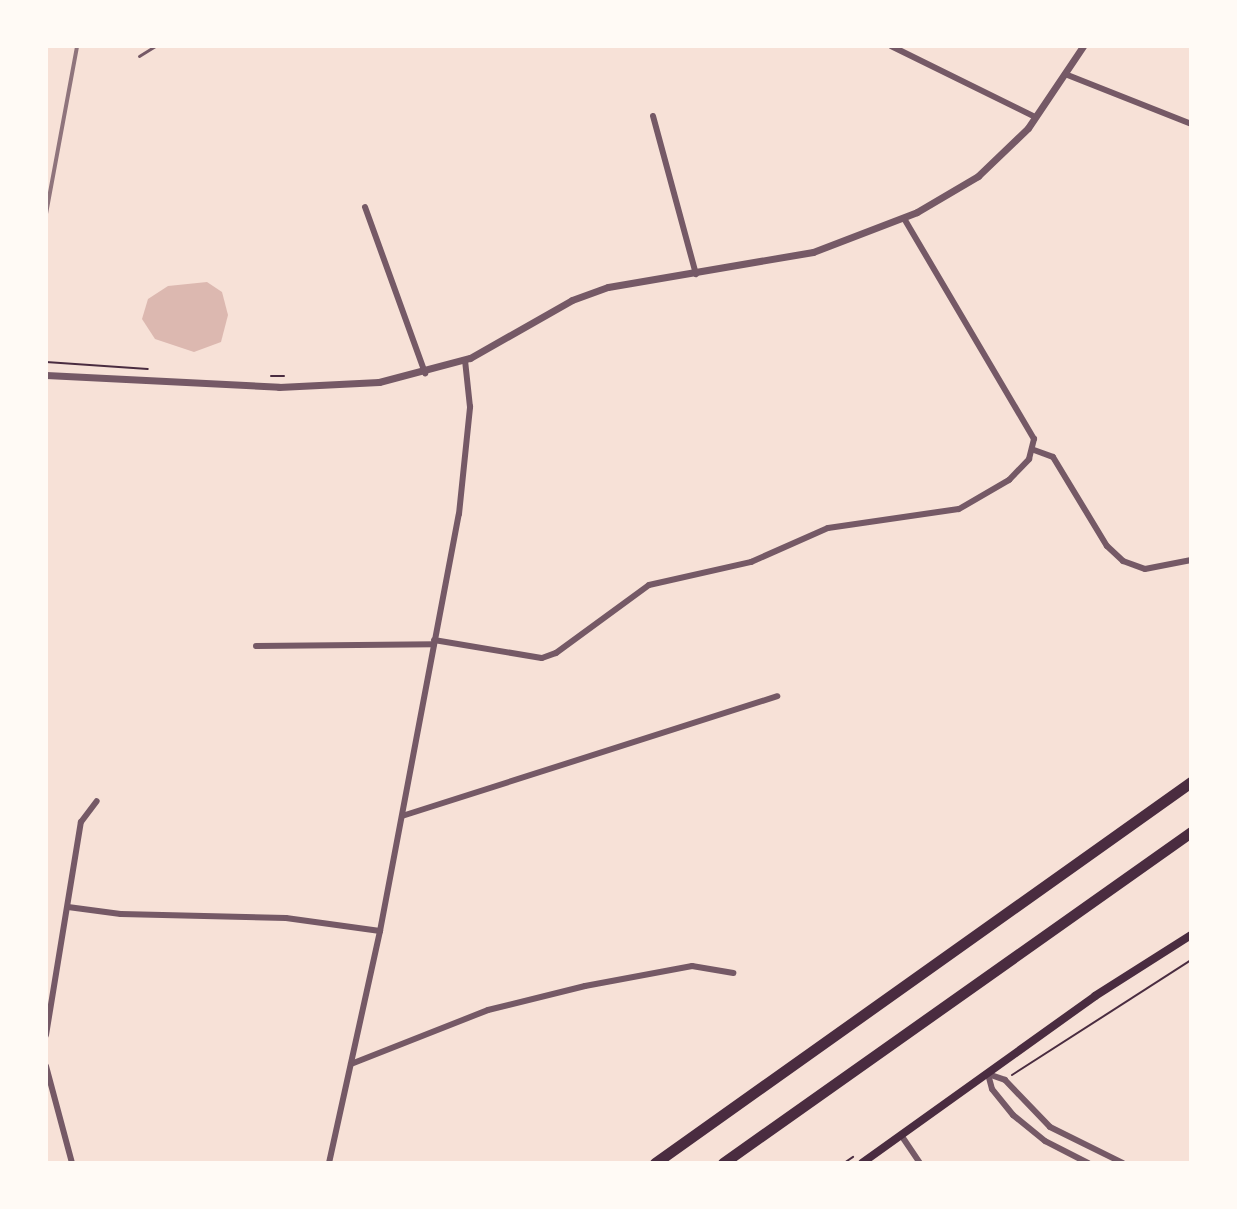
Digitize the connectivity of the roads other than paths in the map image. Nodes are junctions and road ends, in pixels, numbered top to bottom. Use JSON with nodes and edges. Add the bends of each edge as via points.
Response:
{"nodes":[{"id":1,"x":155,"y":46,"type":"edge"},
{"id":2,"x":891,"y":46,"type":"edge"},
{"id":3,"x":1083,"y":46,"type":"edge"},
{"id":4,"x":139,"y":56,"type":"dead end"},
{"id":5,"x":1065,"y":74,"type":"junction"},
{"id":6,"x":653,"y":116,"type":"dead end"},
{"id":7,"x":1035,"y":117,"type":"junction"},
{"id":8,"x":1191,"y":124,"type":"edge"},
{"id":9,"x":365,"y":207,"type":"dead end"},
{"id":10,"x":904,"y":218,"type":"junction"},
{"id":11,"x":696,"y":274,"type":"junction"},
{"id":12,"x":468,"y":359,"type":"junction"},
{"id":13,"x":425,"y":373,"type":"junction"},
{"id":14,"x":46,"y":375,"type":"edge"},
{"id":15,"x":1034,"y":450,"type":"junction"},
{"id":16,"x":1191,"y":560,"type":"edge"},
{"id":17,"x":434,"y":642,"type":"junction"},
{"id":18,"x":256,"y":646,"type":"dead end"},
{"id":19,"x":777,"y":696,"type":"dead end"},
{"id":20,"x":1191,"y":782,"type":"edge"},
{"id":21,"x":97,"y":801,"type":"dead end"},
{"id":22,"x":402,"y":816,"type":"junction"},
{"id":23,"x":1191,"y":832,"type":"edge"},
{"id":24,"x":1191,"y":839,"type":"edge"},
{"id":25,"x":1166,"y":848,"type":"junction"},
{"id":26,"x":68,"y":907,"type":"junction"},
{"id":27,"x":380,"y":931,"type":"junction"},
{"id":28,"x":1191,"y":935,"type":"edge"},
{"id":29,"x":733,"y":973,"type":"dead end"},
{"id":30,"x":46,"y":1035,"type":"edge"},
{"id":31,"x":351,"y":1064,"type":"junction"},
{"id":32,"x":46,"y":1066,"type":"edge"},
{"id":33,"x":988,"y":1074,"type":"junction"},
{"id":34,"x":901,"y":1135,"type":"junction"},
{"id":35,"x":72,"y":1163,"type":"edge"},
{"id":36,"x":329,"y":1163,"type":"edge"},
{"id":37,"x":655,"y":1163,"type":"edge"},
{"id":38,"x":723,"y":1163,"type":"edge"},
{"id":39,"x":862,"y":1163,"type":"edge"},
{"id":40,"x":920,"y":1163,"type":"edge"},
{"id":41,"x":1088,"y":1163,"type":"edge"},
{"id":42,"x":1123,"y":1163,"type":"edge"}],
"edges":[{"from":1,"to":4,"type":"lane"},
{"from":2,"to":7,"type":"street"},
{"from":3,"to":5,"type":"street"},
{"from":5,"to":7,"type":"street"},
{"from":5,"to":8,"type":"street"},
{"from":6,"to":11,"type":"street"},
{"from":7,"to":10,"type":"street","via":[[978,176]]},
{"from":9,"to":13,"type":"street"},
{"from":10,"to":11,"type":"street","via":[[813,252]]},
{"from":10,"to":15,"type":"street","via":[[1026,424]]},
{"from":11,"to":12,"type":"street","via":[[608,287],[572,300]]},
{"from":12,"to":13,"type":"street"},
{"from":12,"to":17,"type":"street","via":[[470,407],[459,514]]},
{"from":13,"to":14,"type":"street","via":[[379,382],[279,387]]},
{"from":15,"to":16,"type":"street","via":[[1053,457],[1107,546],[1123,561],[1145,569]]},
{"from":15,"to":17,"type":"street","via":[[1009,480],[959,509],[828,528],[751,562],[649,585],[542,658]]},
{"from":17,"to":18,"type":"street"},
{"from":17,"to":22,"type":"street"},
{"from":19,"to":22,"type":"street"},
{"from":20,"to":37,"type":"highway"},
{"from":21,"to":26,"type":"street","via":[[81,822]]},
{"from":22,"to":27,"type":"street"},
{"from":23,"to":25,"type":"highway"},
{"from":24,"to":25,"type":"highway"},
{"from":25,"to":38,"type":"highway"},
{"from":26,"to":27,"type":"street","via":[[121,914],[286,918]]},
{"from":26,"to":30,"type":"street"},
{"from":27,"to":31,"type":"street"},
{"from":28,"to":33,"type":"main road"},
{"from":29,"to":31,"type":"street","via":[[692,966],[585,986],[488,1010]]},
{"from":31,"to":36,"type":"street"},
{"from":32,"to":35,"type":"street"},
{"from":33,"to":34,"type":"main road"},
{"from":33,"to":41,"type":"street","via":[[992,1089],[1013,1115],[1045,1141]]},
{"from":33,"to":42,"type":"street","via":[[1005,1080],[1050,1127]]},
{"from":34,"to":39,"type":"main road"},
{"from":34,"to":40,"type":"street"}]}
